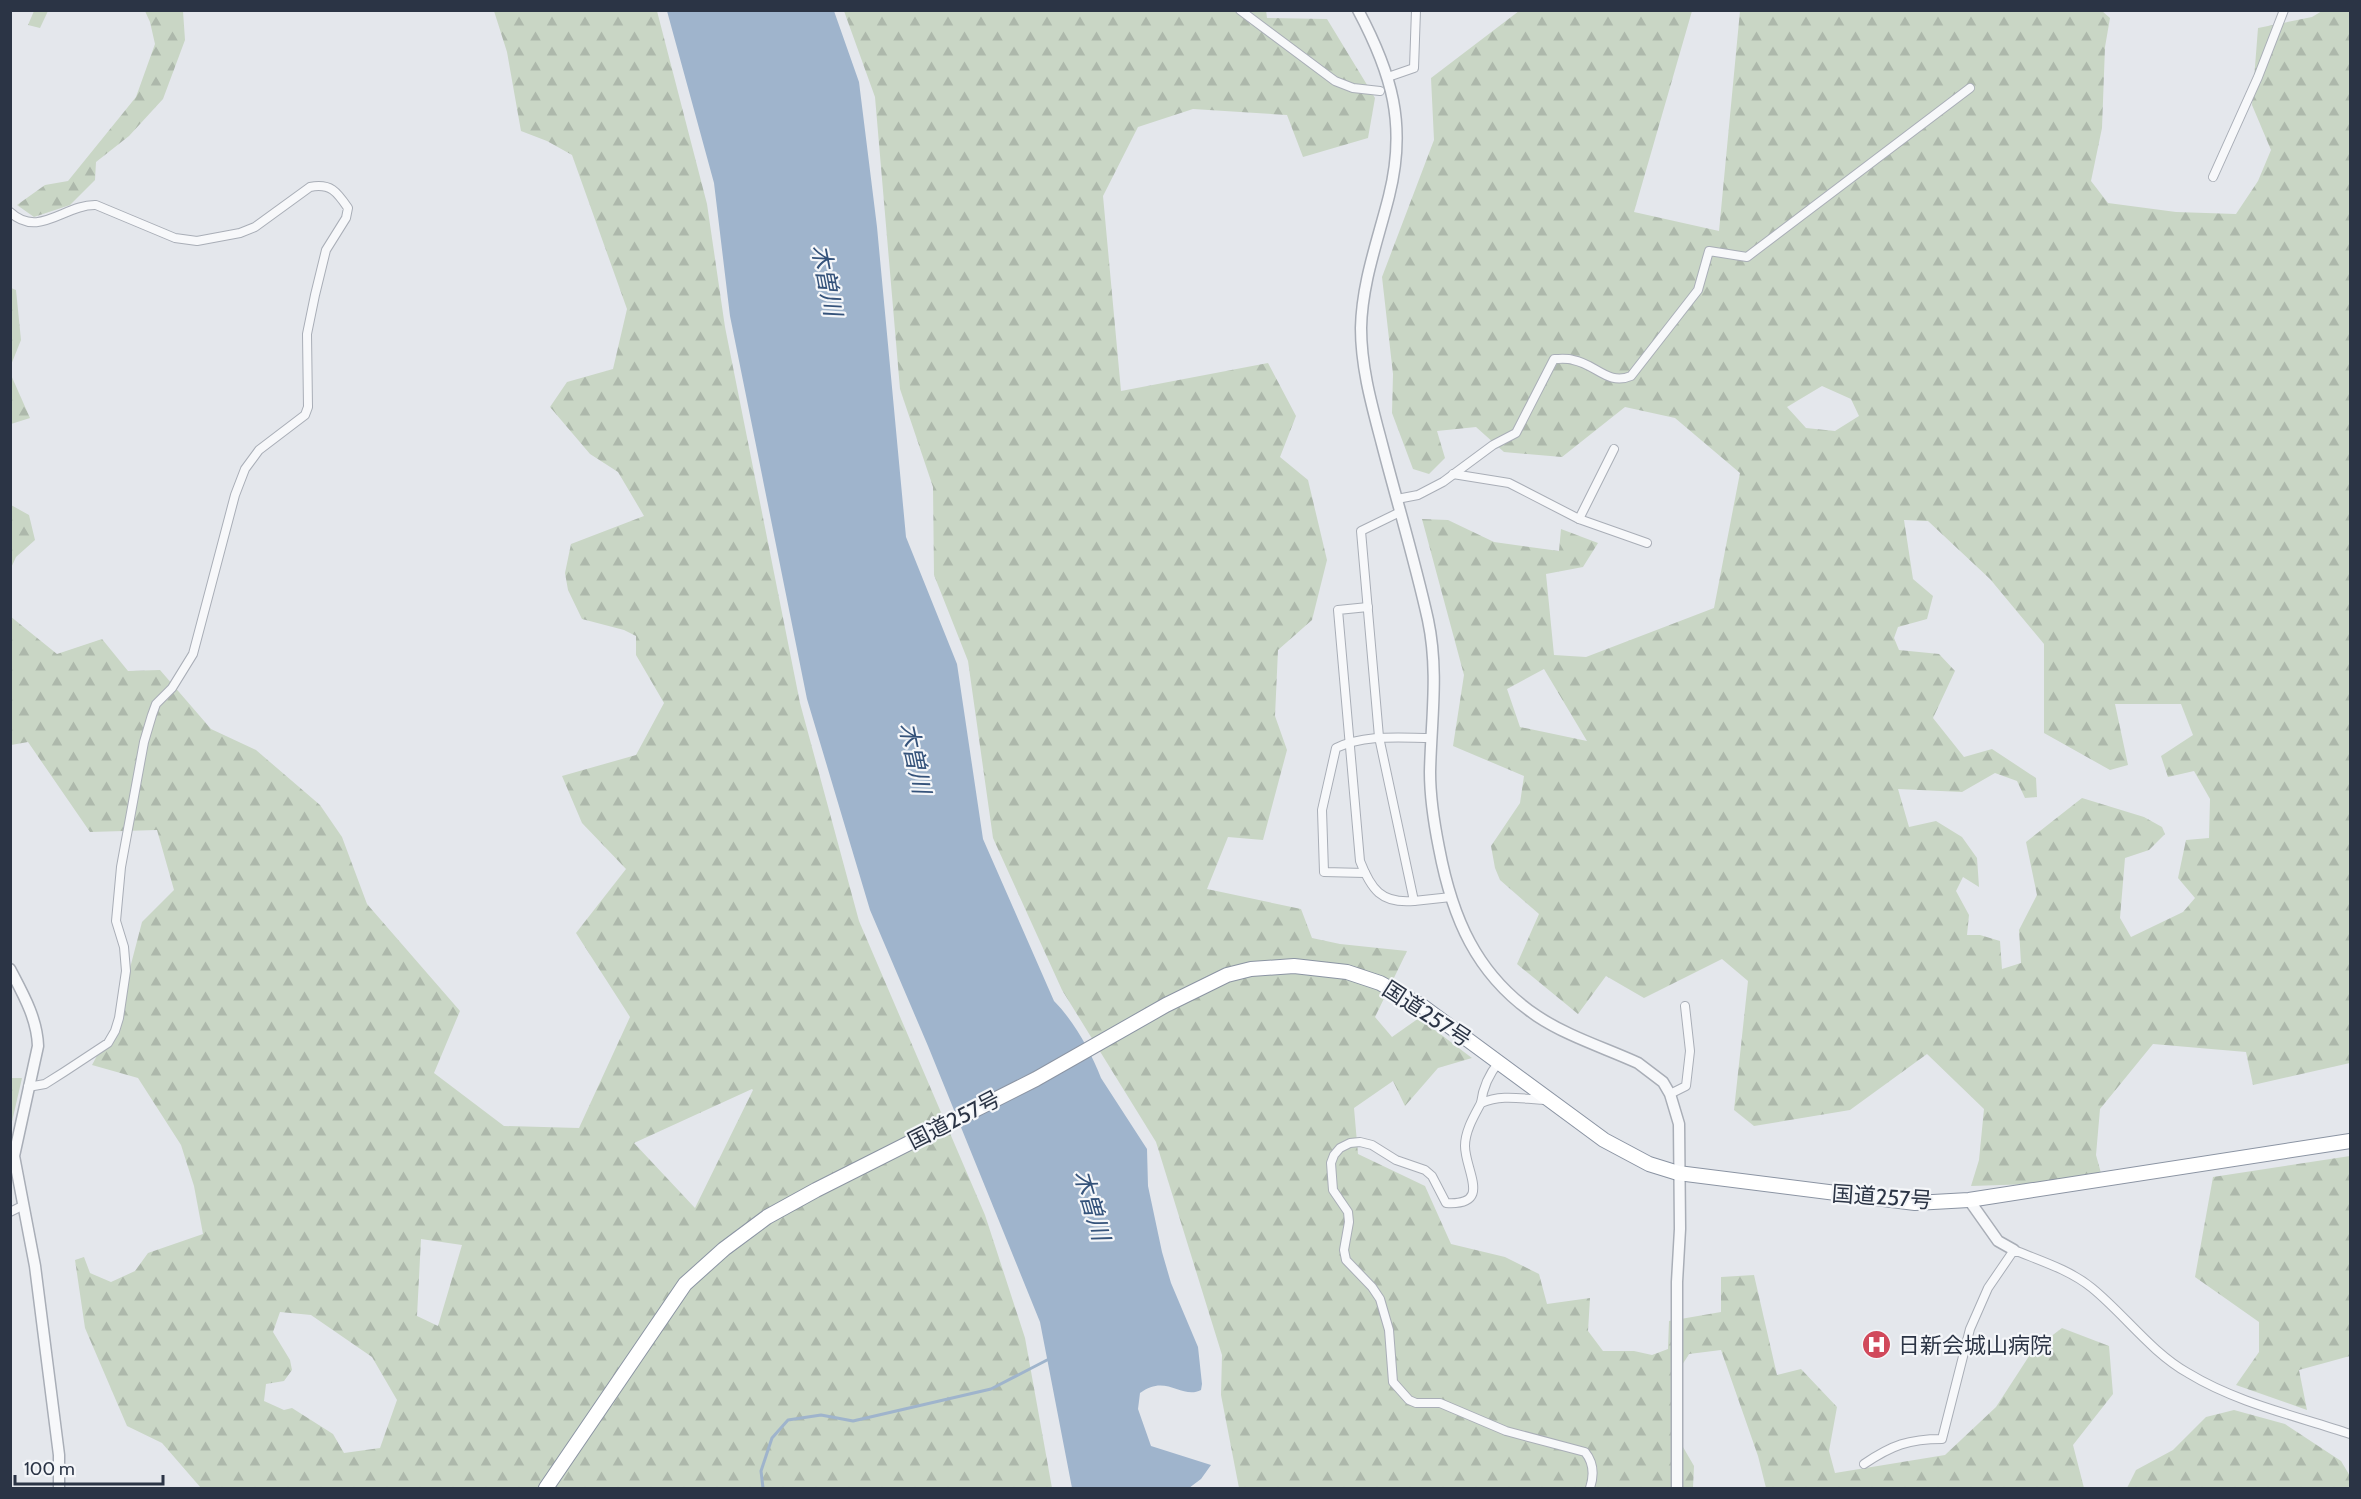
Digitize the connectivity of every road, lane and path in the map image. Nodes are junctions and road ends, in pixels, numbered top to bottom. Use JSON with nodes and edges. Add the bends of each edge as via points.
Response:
{"nodes":[{"id":1,"x":1240,"y":10,"type":"edge"},
{"id":2,"x":1358,"y":10,"type":"edge"},
{"id":3,"x":1416,"y":10,"type":"edge"},
{"id":4,"x":2284,"y":10,"type":"edge"},
{"id":5,"x":1388,"y":77,"type":"junction"},
{"id":6,"x":1970,"y":88,"type":"dead end"},
{"id":7,"x":1380,"y":91,"type":"dead end"},
{"id":8,"x":2213,"y":177,"type":"dead end"},
{"id":9,"x":10,"y":212,"type":"edge"},
{"id":10,"x":1614,"y":449,"type":"dead end"},
{"id":11,"x":1453,"y":474,"type":"junction"},
{"id":12,"x":1397,"y":499,"type":"junction"},
{"id":13,"x":1400,"y":512,"type":"junction"},
{"id":14,"x":1579,"y":519,"type":"junction"},
{"id":15,"x":1647,"y":543,"type":"dead end"},
{"id":16,"x":1368,"y":607,"type":"junction"},
{"id":17,"x":1380,"y":737,"type":"junction"},
{"id":18,"x":1432,"y":738,"type":"junction"},
{"id":19,"x":1350,"y":741,"type":"junction"},
{"id":20,"x":1365,"y":873,"type":"junction"},
{"id":21,"x":1451,"y":897,"type":"junction"},
{"id":22,"x":1414,"y":902,"type":"junction"},
{"id":23,"x":10,"y":969,"type":"edge"},
{"id":24,"x":1685,"y":1006,"type":"dead end"},
{"id":25,"x":1499,"y":1062,"type":"junction"},
{"id":26,"x":28,"y":1087,"type":"junction"},
{"id":27,"x":1670,"y":1094,"type":"junction"},
{"id":28,"x":1550,"y":1100,"type":"junction"},
{"id":29,"x":1481,"y":1103,"type":"junction"},
{"id":30,"x":2350,"y":1140,"type":"edge"},
{"id":31,"x":1678,"y":1173,"type":"junction"},
{"id":32,"x":1969,"y":1200,"type":"junction"},
{"id":33,"x":24,"y":1205,"type":"junction"},
{"id":34,"x":10,"y":1212,"type":"edge"},
{"id":35,"x":2014,"y":1250,"type":"junction"},
{"id":36,"x":2350,"y":1434,"type":"edge"},
{"id":37,"x":1864,"y":1464,"type":"dead end"},
{"id":38,"x":59,"y":1488,"type":"edge"},
{"id":39,"x":546,"y":1488,"type":"edge"},
{"id":40,"x":1590,"y":1488,"type":"edge"},
{"id":41,"x":1677,"y":1488,"type":"edge"}],
"edges":[{"from":1,"to":7,"type":"street","via":[[1335,81]]},
{"from":2,"to":5,"type":"street"},
{"from":3,"to":5,"type":"street","via":[[1414,68]]},
{"from":4,"to":8,"type":"street"},
{"from":5,"to":12,"type":"street","via":[[1397,119],[1397,147],[1390,195],[1366,282],[1361,330],[1366,378]]},
{"from":6,"to":11,"type":"street","via":[[1747,257],[1709,251],[1698,290],[1631,376],[1614,380],[1573,359],[1554,359],[1516,433]]},
{"from":9,"to":26,"type":"street","via":[[33,223],[84,205],[96,206],[175,238],[197,241],[255,227],[310,187],[330,188],[348,208],[326,250],[315,295],[307,334],[305,415],[259,450],[245,468],[193,654],[172,688],[156,704],[146,735],[117,903],[116,921],[126,971],[115,1031],[108,1043],[64,1072],[45,1084]]},
{"from":10,"to":14,"type":"street"},
{"from":11,"to":12,"type":"street","via":[[1418,495]]},
{"from":11,"to":14,"type":"street","via":[[1509,483]]},
{"from":12,"to":13,"type":"street"},
{"from":13,"to":16,"type":"street","via":[[1361,531]]},
{"from":13,"to":18,"type":"street","via":[[1434,651]]},
{"from":14,"to":15,"type":"street"},
{"from":16,"to":17,"type":"street"},
{"from":16,"to":19,"type":"street","via":[[1338,610]]},
{"from":17,"to":18,"type":"street"},
{"from":17,"to":19,"type":"street"},
{"from":17,"to":22,"type":"street"},
{"from":18,"to":21,"type":"street","via":[[1432,812]]},
{"from":19,"to":20,"type":"street","via":[[1360,861]]},
{"from":19,"to":20,"type":"street","via":[[1336,748],[1322,810],[1324,872]]},
{"from":20,"to":22,"type":"street","via":[[1377,892],[1398,903]]},
{"from":21,"to":22,"type":"street"},
{"from":21,"to":27,"type":"street","via":[[1475,954],[1515,1000],[1539,1017],[1638,1063],[1663,1082]]},
{"from":23,"to":26,"type":"street","via":[[27,1001],[37,1035]]},
{"from":24,"to":27,"type":"street","via":[[1690,1051],[1686,1086]]},
{"from":25,"to":28,"type":"highway","name":"国道257号"},
{"from":25,"to":29,"type":"street","via":[[1491,1072]]},
{"from":25,"to":39,"type":"highway","name":"国道257号","via":[[1397,991],[1347,972],[1294,966],[1227,975],[1036,1079],[816,1190],[767,1217],[724,1249],[685,1284]]},
{"from":26,"to":33,"type":"street","via":[[14,1156]]},
{"from":27,"to":31,"type":"street","via":[[1679,1124]]},
{"from":28,"to":29,"type":"street","via":[[1507,1096]]},
{"from":28,"to":31,"type":"highway","name":"国道257号","via":[[1620,1150]]},
{"from":29,"to":40,"type":"street","via":[[1465,1145],[1474,1187],[1471,1197],[1464,1202],[1446,1203],[1425,1170],[1396,1160],[1372,1145],[1360,1142],[1340,1148],[1331,1163],[1333,1190],[1348,1212],[1346,1260],[1380,1299],[1389,1330],[1394,1382],[1409,1400],[1440,1403],[1506,1431],[1584,1452],[1592,1465]]},
{"from":30,"to":32,"type":"highway","name":"国道257号"},
{"from":31,"to":32,"type":"highway","name":"国道257号","via":[[1914,1203]]},
{"from":31,"to":41,"type":"street"},
{"from":32,"to":35,"type":"street","via":[[1998,1241]]},
{"from":33,"to":34,"type":"street"},
{"from":33,"to":38,"type":"street","via":[[59,1455]]},
{"from":35,"to":36,"type":"street","via":[[2069,1273],[2090,1287],[2165,1358],[2188,1374],[2236,1396]]},
{"from":35,"to":37,"type":"street","via":[[1988,1288],[1970,1329],[1942,1439],[1915,1439],[1887,1449]]}]}
